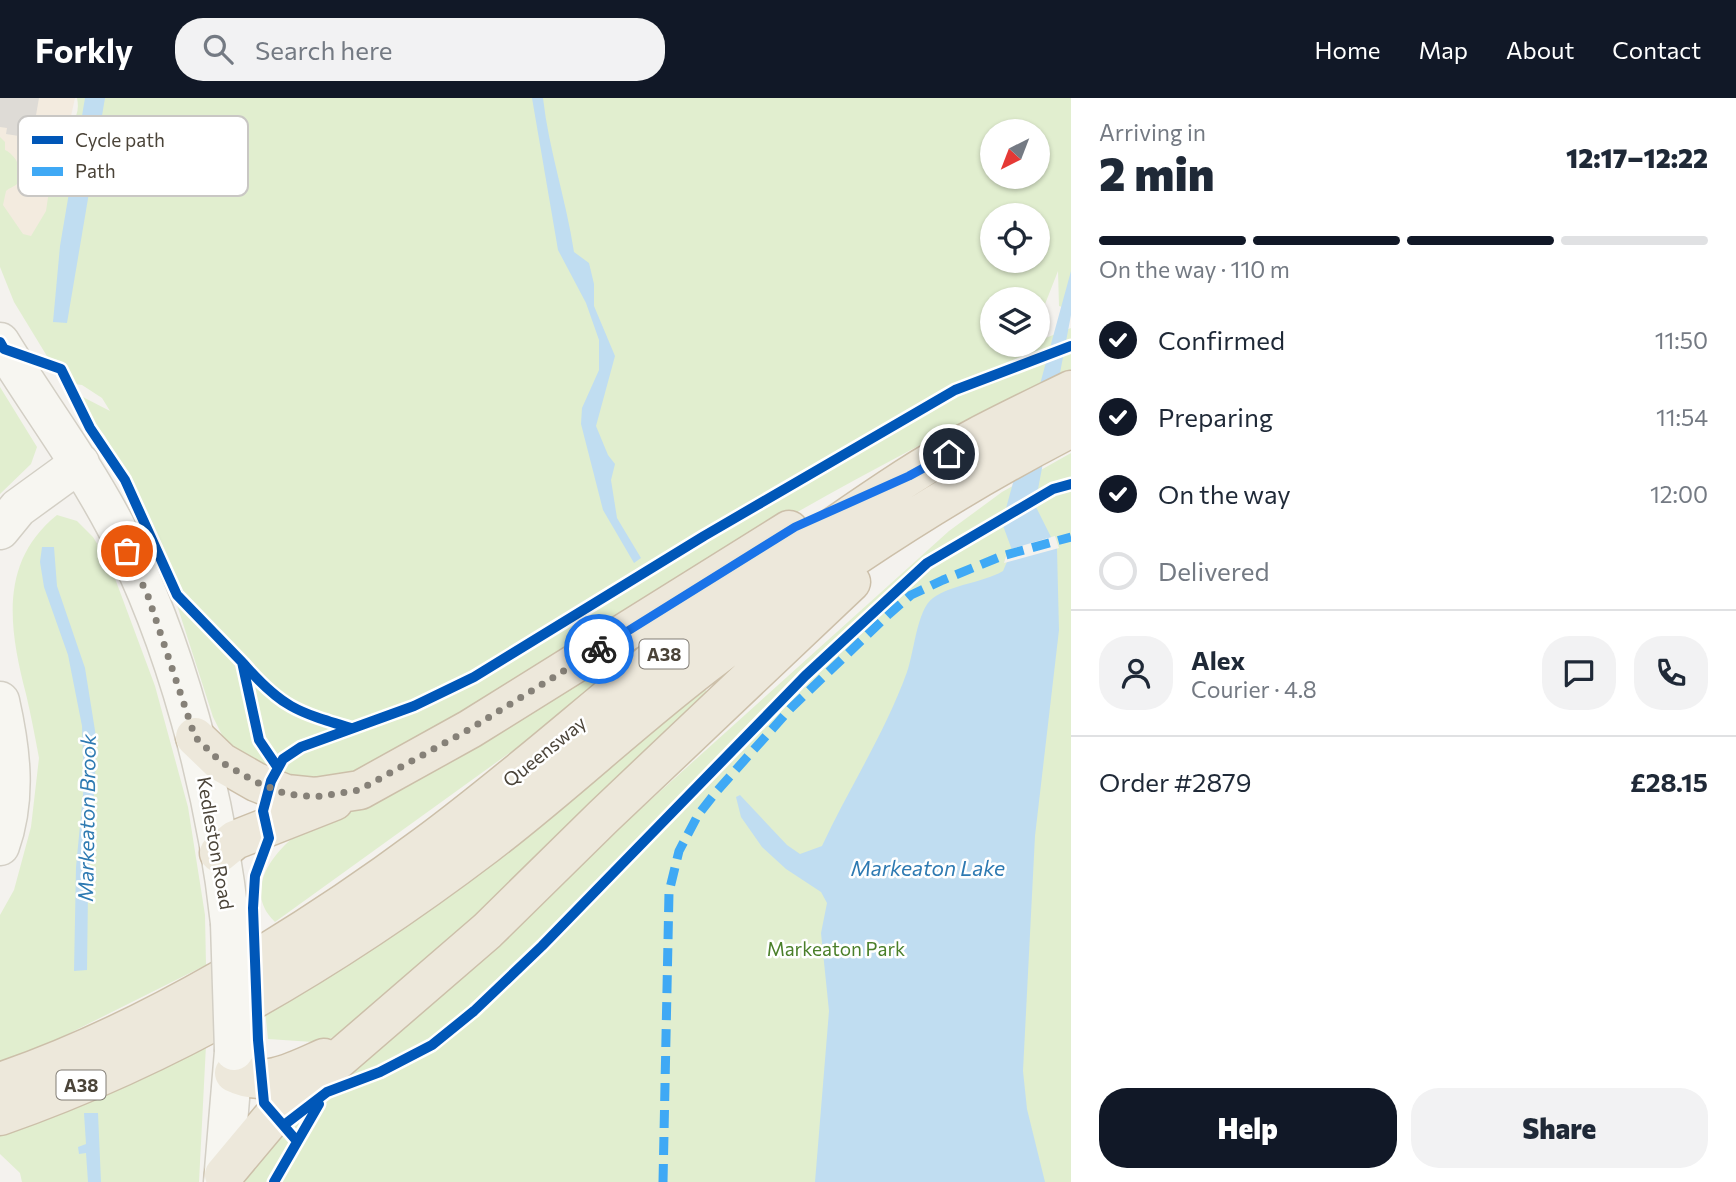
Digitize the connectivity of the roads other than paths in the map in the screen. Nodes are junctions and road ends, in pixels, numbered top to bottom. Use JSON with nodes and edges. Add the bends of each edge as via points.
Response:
{"nodes":[{"id":1,"x":0,"y":342,"type":"edge"},
{"id":2,"x":1071,"y":390,"type":"edge"},
{"id":3,"x":1071,"y":428,"type":"edge"},
{"id":4,"x":80,"y":463,"type":"junction"},
{"id":5,"x":918,"y":492,"type":"junction"},
{"id":6,"x":0,"y":530,"type":"edge"},
{"id":7,"x":0,"y":701,"type":"edge"},
{"id":8,"x":195,"y":737,"type":"junction"},
{"id":9,"x":359,"y":790,"type":"junction"},
{"id":10,"x":0,"y":846,"type":"edge"},
{"id":11,"x":219,"y":853,"type":"junction"},
{"id":12,"x":357,"y":1042,"type":"junction"},
{"id":13,"x":234,"y":1062,"type":"junction"},
{"id":14,"x":0,"y":1082,"type":"edge"},
{"id":15,"x":0,"y":1116,"type":"edge"},
{"id":16,"x":224,"y":1178,"type":"edge"}],
"edges":[{"from":1,"to":4,"type":"street","name":"Kedleston Road"},
{"from":2,"to":5,"type":"highway","name":"Queensway","number":"A38","via":[[1009,420]]},
{"from":3,"to":5,"type":"highway","name":"Queensway","number":"A38","via":[[998,466]]},
{"from":4,"to":6,"type":"street","via":[[18,508]]},
{"from":4,"to":8,"type":"street","name":"Kedleston Road","via":[[148,596]]},
{"from":5,"to":9,"type":"highway","via":[[795,527],[470,729]]},
{"from":5,"to":12,"type":"highway","via":[[487,931]]},
{"from":5,"to":14,"type":"highway","name":"Queensway","number":"A38","via":[[736,597],[428,844],[348,901],[149,1017]]},
{"from":5,"to":15,"type":"highway","name":"Queensway","number":"A38","via":[[487,844],[358,935],[159,1048],[50,1099]]},
{"from":7,"to":10,"type":"street","via":[[10,744],[11,793]]},
{"from":8,"to":9,"type":"highway","via":[[221,762],[286,794],[315,797]]},
{"from":8,"to":11,"type":"street","name":"Kedleston Road"},
{"from":9,"to":11,"type":"highway","via":[[236,840]]},
{"from":11,"to":13,"type":"street","name":"Kedleston Road","bridge":true,"via":[[230,923]]},
{"from":12,"to":13,"type":"highway","via":[[261,1080]]},
{"from":12,"to":16,"type":"highway","via":[[275,1114]]},
{"from":13,"to":16,"type":"street","name":"Kedleston Road"}]}
